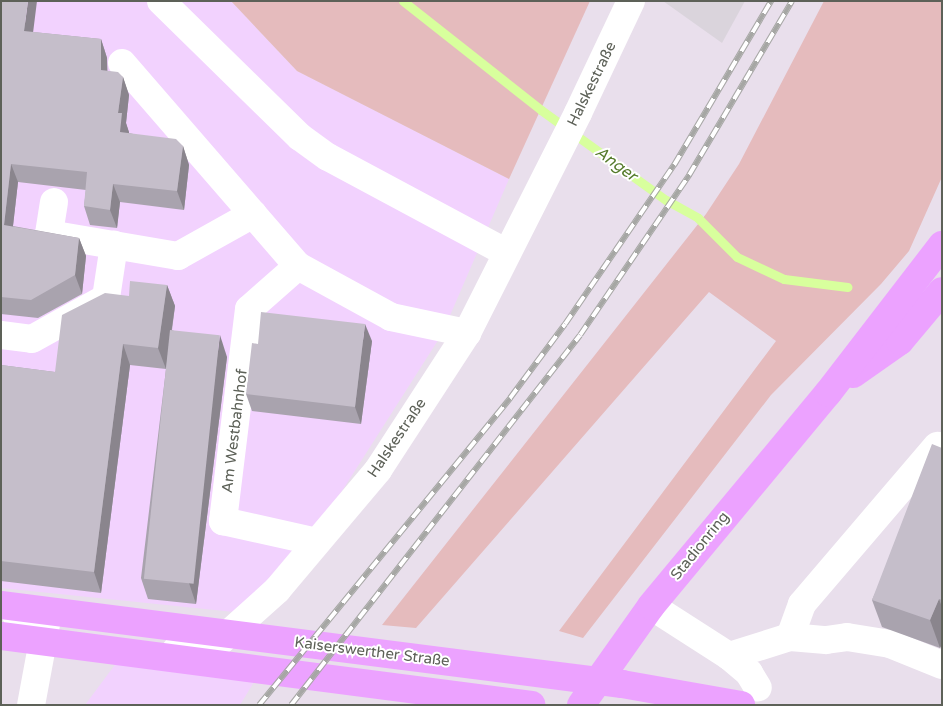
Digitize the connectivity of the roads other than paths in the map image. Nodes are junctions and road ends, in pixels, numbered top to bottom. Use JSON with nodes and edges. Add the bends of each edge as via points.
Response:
{"nodes":[{"id":1,"x":161,"y":1,"type":"edge"},
{"id":2,"x":631,"y":1,"type":"edge"},
{"id":3,"x":122,"y":63,"type":"dead end"},
{"id":4,"x":54,"y":202,"type":"dead end"},
{"id":5,"x":253,"y":214,"type":"junction"},
{"id":6,"x":114,"y":245,"type":"junction"},
{"id":7,"x":942,"y":245,"type":"edge"},
{"id":8,"x":507,"y":253,"type":"junction"},
{"id":9,"x":298,"y":266,"type":"junction"},
{"id":10,"x":942,"y":291,"type":"edge"},
{"id":11,"x":942,"y":310,"type":"edge"},
{"id":12,"x":466,"y":332,"type":"junction"},
{"id":13,"x":1,"y":335,"type":"edge"},
{"id":14,"x":900,"y":341,"type":"junction"},
{"id":15,"x":828,"y":393,"type":"junction"},
{"id":16,"x":937,"y":446,"type":"edge"},
{"id":17,"x":317,"y":542,"type":"junction"},
{"id":18,"x":1,"y":604,"type":"edge"},
{"id":19,"x":651,"y":606,"type":"junction"},
{"id":20,"x":1,"y":613,"type":"edge"},
{"id":21,"x":1,"y":628,"type":"edge"},
{"id":22,"x":46,"y":633,"type":"junction"},
{"id":23,"x":1,"y":636,"type":"edge"},
{"id":24,"x":790,"y":638,"type":"junction"},
{"id":25,"x":729,"y":656,"type":"junction"},
{"id":26,"x":942,"y":665,"type":"edge"},
{"id":27,"x":749,"y":696,"type":"edge"},
{"id":28,"x":31,"y":705,"type":"edge"},
{"id":29,"x":532,"y":705,"type":"edge"},
{"id":30,"x":580,"y":705,"type":"edge"}],
"edges":[{"from":1,"to":8,"type":"street","via":[[300,137],[328,157]]},
{"from":2,"to":8,"type":"street","name":"Halskestraße"},
{"from":3,"to":5,"type":"street"},
{"from":4,"to":6,"type":"street","via":[[49,234]]},
{"from":5,"to":6,"type":"street","via":[[178,256]]},
{"from":5,"to":9,"type":"street"},
{"from":6,"to":13,"type":"street","via":[[106,298],[32,339]]},
{"from":7,"to":15,"type":"main road","name":"Stadionring"},
{"from":8,"to":12,"type":"street","name":"Halskestraße"},
{"from":9,"to":12,"type":"street","via":[[391,317]]},
{"from":9,"to":17,"type":"street","name":"Am Westbahnhof","via":[[249,309],[223,521]]},
{"from":10,"to":14,"type":"main road","name":"Stadionring"},
{"from":11,"to":14,"type":"main road"},
{"from":12,"to":17,"type":"street","name":"Halskestraße","via":[[378,470]]},
{"from":14,"to":15,"type":"main road","name":"Stadionring"},
{"from":15,"to":19,"type":"main road","name":"Stadionring"},
{"from":16,"to":24,"type":"street","via":[[802,604]]},
{"from":17,"to":22,"type":"street","name":"Halskestraße","via":[[277,590],[206,654]]},
{"from":18,"to":27,"type":"main road","name":"Kaiserswerther Straße","via":[[622,684]]},
{"from":19,"to":25,"type":"street"},
{"from":19,"to":30,"type":"main road","name":"Stadionring"},
{"from":20,"to":22,"type":"street","via":[[47,619]]},
{"from":21,"to":22,"type":"street","name":"Halskestraße"},
{"from":22,"to":28,"type":"street"},
{"from":23,"to":29,"type":"main road","name":"Kaiserswerther Straße"},
{"from":24,"to":25,"type":"street"},
{"from":24,"to":26,"type":"street","via":[[869,639]]},
{"from":25,"to":27,"type":"street","via":[[749,673]]}]}
